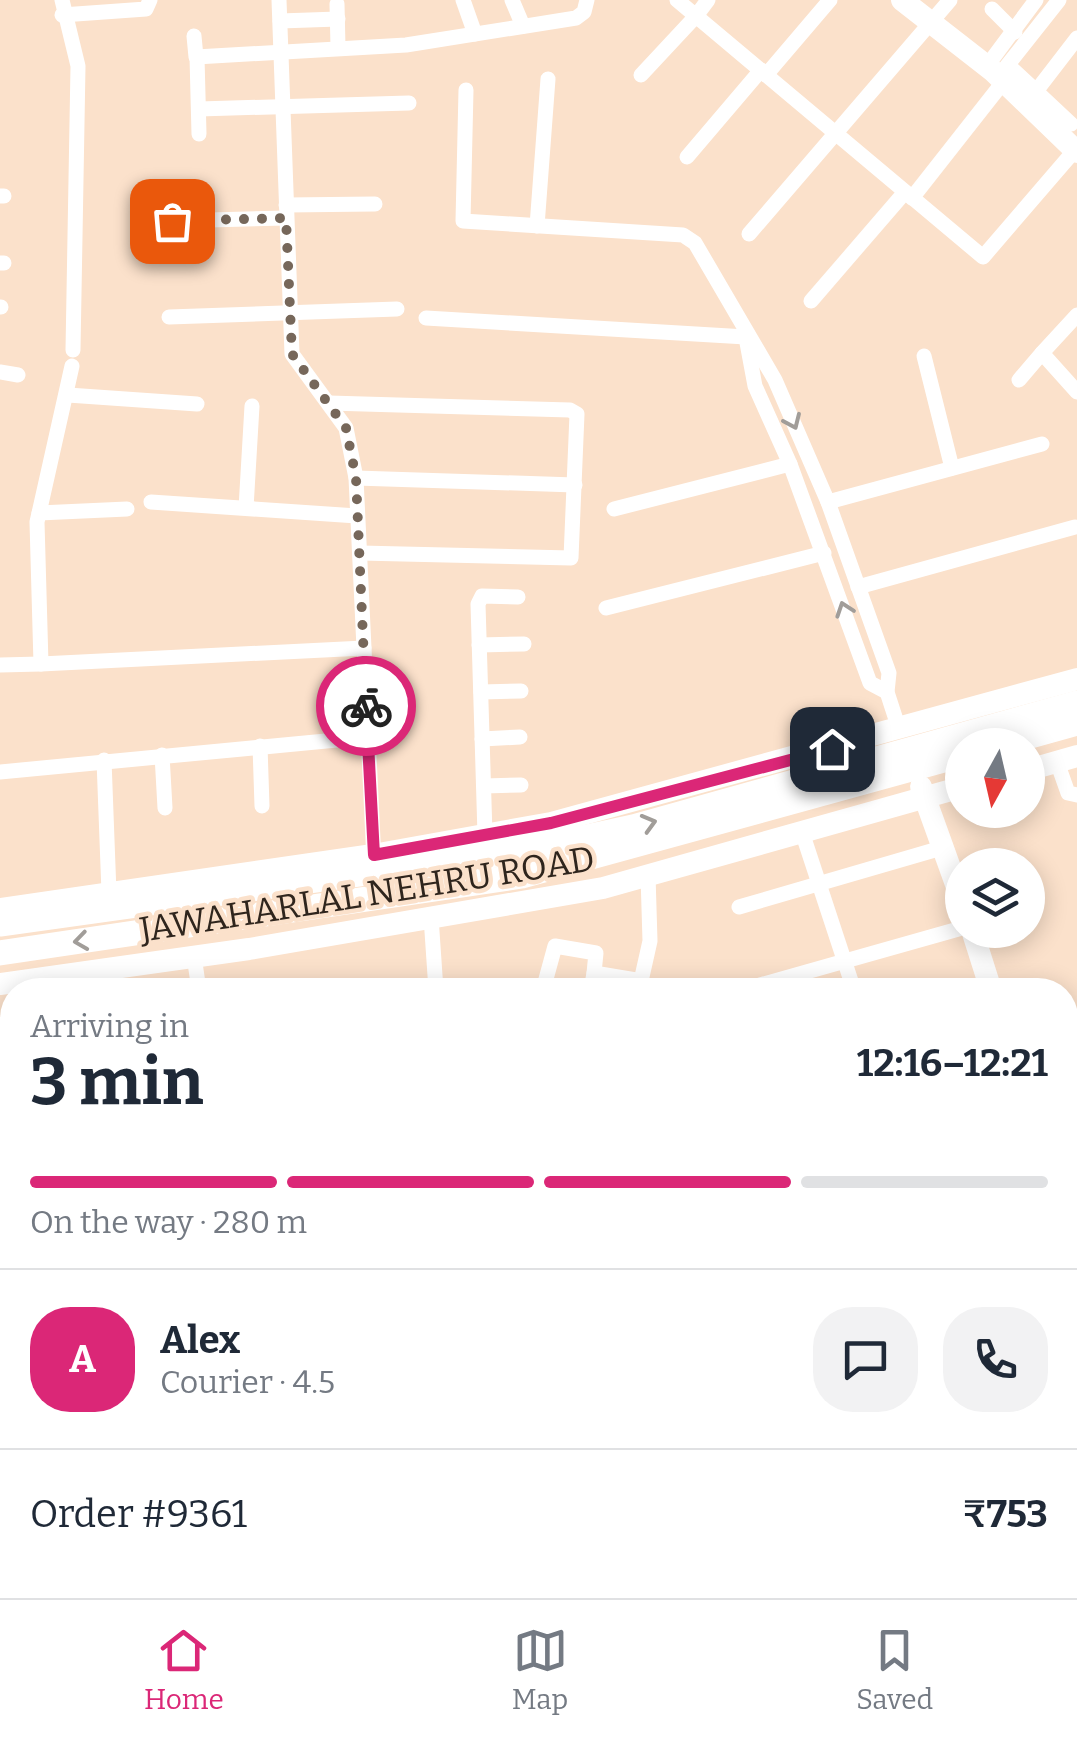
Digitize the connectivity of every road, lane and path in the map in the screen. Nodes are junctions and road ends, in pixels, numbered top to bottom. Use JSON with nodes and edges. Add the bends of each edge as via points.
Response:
{"nodes":[{"id":1,"x":150,"y":0,"type":"edge"},
{"id":2,"x":279,"y":0,"type":"edge"},
{"id":3,"x":463,"y":0,"type":"edge"},
{"id":4,"x":512,"y":0,"type":"edge"},
{"id":5,"x":587,"y":0,"type":"edge"},
{"id":6,"x":677,"y":0,"type":"edge"},
{"id":7,"x":708,"y":0,"type":"edge"},
{"id":8,"x":830,"y":0,"type":"edge"},
{"id":9,"x":950,"y":0,"type":"edge"},
{"id":10,"x":1036,"y":0,"type":"edge"},
{"id":11,"x":1059,"y":0,"type":"edge"},
{"id":12,"x":909,"y":2,"type":"edge"},
{"id":13,"x":62,"y":8,"type":"edge"},
{"id":14,"x":992,"y":9,"type":"dead end"},
{"id":15,"x":696,"y":16,"type":"junction"},
{"id":16,"x":280,"y":21,"type":"junction"},
{"id":17,"x":931,"y":22,"type":"junction"},
{"id":18,"x":523,"y":26,"type":"junction"},
{"id":19,"x":1014,"y":32,"type":"junction"},
{"id":20,"x":475,"y":34,"type":"junction"},
{"id":21,"x":194,"y":36,"type":"dead end"},
{"id":22,"x":1077,"y":38,"type":"edge"},
{"id":23,"x":338,"y":47,"type":"junction"},
{"id":24,"x":1077,"y":47,"type":"edge"},
{"id":25,"x":282,"y":49,"type":"junction"},
{"id":26,"x":196,"y":57,"type":"junction"},
{"id":27,"x":764,"y":72,"type":"junction"},
{"id":28,"x":999,"y":72,"type":"junction"},
{"id":29,"x":641,"y":75,"type":"dead end"},
{"id":30,"x":548,"y":79,"type":"dead end"},
{"id":31,"x":466,"y":90,"type":"dead end"},
{"id":32,"x":1033,"y":99,"type":"junction"},
{"id":33,"x":409,"y":103,"type":"dead end"},
{"id":34,"x":284,"y":106,"type":"junction"},
{"id":35,"x":198,"y":109,"type":"junction"},
{"id":36,"x":199,"y":134,"type":"dead end"},
{"id":37,"x":837,"y":134,"type":"junction"},
{"id":38,"x":1072,"y":135,"type":"edge"},
{"id":39,"x":687,"y":157,"type":"dead end"},
{"id":40,"x":908,"y":195,"type":"junction"},
{"id":41,"x":375,"y":204,"type":"dead end"},
{"id":42,"x":286,"y":211,"type":"junction"},
{"id":43,"x":172,"y":221,"type":"dead end"},
{"id":44,"x":537,"y":226,"type":"junction"},
{"id":45,"x":749,"y":234,"type":"dead end"},
{"id":46,"x":811,"y":301,"type":"dead end"},
{"id":47,"x":396,"y":309,"type":"dead end"},
{"id":48,"x":291,"y":315,"type":"junction"},
{"id":49,"x":1077,"y":315,"type":"edge"},
{"id":50,"x":169,"y":316,"type":"dead end"},
{"id":51,"x":426,"y":318,"type":"dead end"},
{"id":52,"x":746,"y":337,"type":"junction"},
{"id":53,"x":1042,"y":353,"type":"junction"},
{"id":54,"x":924,"y":356,"type":"dead end"},
{"id":55,"x":0,"y":372,"type":"edge"},
{"id":56,"x":18,"y":376,"type":"dead end"},
{"id":57,"x":1018,"y":380,"type":"dead end"},
{"id":58,"x":1077,"y":392,"type":"edge"},
{"id":59,"x":68,"y":395,"type":"junction"},
{"id":60,"x":329,"y":403,"type":"junction"},
{"id":61,"x":198,"y":404,"type":"dead end"},
{"id":62,"x":252,"y":406,"type":"dead end"},
{"id":63,"x":1042,"y":444,"type":"dead end"},
{"id":64,"x":790,"y":464,"type":"junction"},
{"id":65,"x":952,"y":468,"type":"junction"},
{"id":66,"x":356,"y":478,"type":"junction"},
{"id":67,"x":575,"y":484,"type":"junction"},
{"id":68,"x":152,"y":502,"type":"dead end"},
{"id":69,"x":828,"y":502,"type":"junction"},
{"id":70,"x":246,"y":508,"type":"junction"},
{"id":71,"x":128,"y":509,"type":"dead end"},
{"id":72,"x":614,"y":509,"type":"dead end"},
{"id":73,"x":39,"y":513,"type":"junction"},
{"id":74,"x":358,"y":516,"type":"junction"},
{"id":75,"x":1075,"y":527,"type":"edge"},
{"id":76,"x":360,"y":553,"type":"junction"},
{"id":77,"x":824,"y":553,"type":"junction"},
{"id":78,"x":858,"y":587,"type":"junction"},
{"id":79,"x":518,"y":597,"type":"dead end"},
{"id":80,"x":606,"y":608,"type":"dead end"},
{"id":81,"x":524,"y":644,"type":"dead end"},
{"id":82,"x":480,"y":645,"type":"junction"},
{"id":83,"x":364,"y":648,"type":"junction"},
{"id":84,"x":42,"y":664,"type":"junction"},
{"id":85,"x":0,"y":665,"type":"edge"},
{"id":86,"x":1077,"y":679,"type":"edge"},
{"id":87,"x":520,"y":691,"type":"dead end"},
{"id":88,"x":481,"y":692,"type":"junction"},
{"id":89,"x":887,"y":692,"type":"junction"},
{"id":90,"x":1077,"y":703,"type":"edge"},
{"id":91,"x":1077,"y":723,"type":"edge"},
{"id":92,"x":1045,"y":732,"type":"edge"},
{"id":93,"x":368,"y":736,"type":"junction"},
{"id":94,"x":520,"y":737,"type":"dead end"},
{"id":95,"x":482,"y":738,"type":"junction"},
{"id":96,"x":260,"y":746,"type":"junction"},
{"id":97,"x":907,"y":749,"type":"junction"},
{"id":98,"x":945,"y":753,"type":"edge"},
{"id":99,"x":162,"y":755,"type":"junction"},
{"id":100,"x":1067,"y":759,"type":"edge"},
{"id":101,"x":104,"y":760,"type":"junction"},
{"id":102,"x":0,"y":772,"type":"edge"},
{"id":103,"x":521,"y":785,"type":"dead end"},
{"id":104,"x":484,"y":786,"type":"junction"},
{"id":105,"x":945,"y":792,"type":"edge"},
{"id":106,"x":1077,"y":794,"type":"edge"},
{"id":107,"x":924,"y":798,"type":"junction"},
{"id":108,"x":262,"y":806,"type":"dead end"},
{"id":109,"x":165,"y":808,"type":"dead end"},
{"id":110,"x":802,"y":832,"type":"junction"},
{"id":111,"x":485,"y":834,"type":"junction"},
{"id":112,"x":945,"y":847,"type":"joint"},
{"id":113,"x":374,"y":864,"type":"junction"},
{"id":114,"x":648,"y":875,"type":"junction"},
{"id":115,"x":819,"y":882,"type":"junction"},
{"id":116,"x":109,"y":893,"type":"junction"},
{"id":117,"x":739,"y":907,"type":"dead end"},
{"id":118,"x":0,"y":909,"type":"edge"},
{"id":119,"x":431,"y":918,"type":"junction"},
{"id":120,"x":0,"y":924,"type":"edge"},
{"id":121,"x":945,"y":932,"type":"edge"},
{"id":122,"x":978,"y":948,"type":"edge"},
{"id":123,"x":0,"y":953,"type":"edge"},
{"id":124,"x":194,"y":956,"type":"junction"},
{"id":125,"x":844,"y":959,"type":"junction"},
{"id":126,"x":594,"y":973,"type":"junction"},
{"id":127,"x":42,"y":978,"type":"edge"},
{"id":128,"x":198,"y":978,"type":"edge"},
{"id":129,"x":435,"y":978,"type":"edge"},
{"id":130,"x":546,"y":978,"type":"edge"},
{"id":131,"x":593,"y":978,"type":"edge"},
{"id":132,"x":612,"y":978,"type":"edge"},
{"id":133,"x":643,"y":978,"type":"edge"},
{"id":134,"x":782,"y":978,"type":"edge"},
{"id":135,"x":850,"y":978,"type":"edge"},
{"id":136,"x":987,"y":978,"type":"edge"}],
"edges":[{"from":1,"to":13,"type":"street","via":[[146,9]]},
{"from":2,"to":16,"type":"street"},
{"from":3,"to":20,"type":"street"},
{"from":4,"to":18,"type":"street"},
{"from":5,"to":18,"type":"street","via":[[576,18]]},
{"from":6,"to":15,"type":"street"},
{"from":7,"to":15,"type":"street"},
{"from":8,"to":27,"type":"street"},
{"from":9,"to":17,"type":"street"},
{"from":10,"to":19,"type":"street"},
{"from":11,"to":28,"type":"street"},
{"from":12,"to":17,"type":"street"},
{"from":13,"to":59,"type":"street","via":[[78,66]]},
{"from":14,"to":19,"type":"street"},
{"from":15,"to":27,"type":"street"},
{"from":15,"to":29,"type":"street"},
{"from":16,"to":23,"type":"street","via":[[337,11]]},
{"from":16,"to":25,"type":"street"},
{"from":17,"to":28,"type":"street"},
{"from":17,"to":37,"type":"street"},
{"from":18,"to":20,"type":"street"},
{"from":19,"to":28,"type":"street"},
{"from":20,"to":23,"type":"street"},
{"from":21,"to":26,"type":"street"},
{"from":22,"to":32,"type":"street"},
{"from":23,"to":25,"type":"street"},
{"from":24,"to":32,"type":"street"},
{"from":25,"to":26,"type":"street"},
{"from":25,"to":34,"type":"street"},
{"from":26,"to":35,"type":"street"},
{"from":27,"to":37,"type":"street"},
{"from":27,"to":39,"type":"street"},
{"from":28,"to":32,"type":"street"},
{"from":28,"to":40,"type":"street"},
{"from":30,"to":44,"type":"street"},
{"from":31,"to":44,"type":"street","via":[[460,219]]},
{"from":32,"to":38,"type":"street"},
{"from":33,"to":34,"type":"street"},
{"from":34,"to":35,"type":"street"},
{"from":34,"to":42,"type":"street"},
{"from":35,"to":36,"type":"street"},
{"from":37,"to":40,"type":"street"},
{"from":37,"to":45,"type":"street"},
{"from":38,"to":40,"type":"street","via":[[983,258]]},
{"from":40,"to":46,"type":"street"},
{"from":41,"to":42,"type":"street"},
{"from":42,"to":43,"type":"street"},
{"from":42,"to":48,"type":"street"},
{"from":44,"to":52,"type":"street","via":[[682,235],[695,243]]},
{"from":47,"to":48,"type":"street"},
{"from":48,"to":50,"type":"street"},
{"from":48,"to":60,"type":"street","via":[[293,358]]},
{"from":49,"to":53,"type":"street"},
{"from":51,"to":52,"type":"street"},
{"from":52,"to":64,"type":"street","via":[[755,386]]},
{"from":52,"to":69,"type":"street","one_way":true,"via":[[774,380]]},
{"from":53,"to":57,"type":"street"},
{"from":53,"to":58,"type":"street"},
{"from":54,"to":65,"type":"street"},
{"from":55,"to":56,"type":"street"},
{"from":59,"to":61,"type":"street"},
{"from":59,"to":73,"type":"street"},
{"from":60,"to":66,"type":"street","via":[[346,428]]},
{"from":60,"to":67,"type":"street","via":[[574,411]]},
{"from":62,"to":70,"type":"street"},
{"from":63,"to":65,"type":"street"},
{"from":64,"to":72,"type":"street"},
{"from":64,"to":77,"type":"street"},
{"from":65,"to":69,"type":"street"},
{"from":66,"to":67,"type":"street"},
{"from":66,"to":74,"type":"street"},
{"from":67,"to":76,"type":"street","via":[[567,560]]},
{"from":68,"to":70,"type":"street"},
{"from":69,"to":78,"type":"street"},
{"from":70,"to":74,"type":"street"},
{"from":71,"to":73,"type":"street"},
{"from":73,"to":84,"type":"street"},
{"from":74,"to":76,"type":"street"},
{"from":75,"to":78,"type":"street"},
{"from":76,"to":83,"type":"street"},
{"from":77,"to":80,"type":"street"},
{"from":89,"to":77,"type":"street","one_way":true,"via":[[870,683]]},
{"from":78,"to":89,"type":"street","via":[[889,672]]},
{"from":79,"to":82,"type":"street","via":[[482,596]]},
{"from":81,"to":82,"type":"street"},
{"from":82,"to":88,"type":"street"},
{"from":83,"to":84,"type":"street"},
{"from":83,"to":93,"type":"street"},
{"from":84,"to":85,"type":"street"},
{"from":86,"to":97,"type":"street"},
{"from":87,"to":88,"type":"street"},
{"from":88,"to":95,"type":"street"},
{"from":89,"to":97,"type":"street"},
{"from":90,"to":97,"type":"main road","name":"JAWAHARLAL NEHRU ROAD"},
{"from":91,"to":92,"type":"main road"},
{"from":93,"to":96,"type":"street"},
{"from":93,"to":113,"type":"street"},
{"from":94,"to":95,"type":"street"},
{"from":95,"to":104,"type":"street"},
{"from":96,"to":99,"type":"street"},
{"from":96,"to":108,"type":"street"},
{"from":97,"to":98,"type":"main road","name":"JAWAHARLAL NEHRU ROAD"},
{"from":97,"to":107,"type":"street"},
{"from":97,"to":111,"type":"street"},
{"from":113,"to":97,"type":"main road","name":"JAWAHARLAL NEHRU ROAD","one_way":true,"via":[[488,857],[633,827]]},
{"from":97,"to":123,"type":"main road","name":"JAWAHARLAL NEHRU ROAD","one_way":true,"via":[[522,876]]},
{"from":99,"to":101,"type":"street"},
{"from":99,"to":109,"type":"street"},
{"from":100,"to":106,"type":"street","via":[[1068,794]]},
{"from":101,"to":102,"type":"street"},
{"from":101,"to":116,"type":"street"},
{"from":103,"to":104,"type":"street"},
{"from":104,"to":111,"type":"street"},
{"from":105,"to":107,"type":"street"},
{"from":107,"to":110,"type":"street"},
{"from":107,"to":112,"type":"street"},
{"from":110,"to":114,"type":"street"},
{"from":110,"to":115,"type":"street"},
{"from":111,"to":113,"type":"street"},
{"from":112,"to":115,"type":"street"},
{"from":113,"to":116,"type":"street"},
{"from":113,"to":120,"type":"main road","name":"JAWAHARLAL NEHRU ROAD"},
{"from":114,"to":119,"type":"street"},
{"from":114,"to":133,"type":"street","via":[[650,941]]},
{"from":115,"to":117,"type":"street"},
{"from":115,"to":125,"type":"street"},
{"from":116,"to":118,"type":"street"},
{"from":119,"to":124,"type":"street"},
{"from":119,"to":129,"type":"street"},
{"from":121,"to":125,"type":"street"},
{"from":122,"to":136,"type":"street"},
{"from":124,"to":127,"type":"street"},
{"from":124,"to":128,"type":"street"},
{"from":125,"to":134,"type":"street"},
{"from":125,"to":135,"type":"street"},
{"from":126,"to":130,"type":"street","via":[[596,952],[554,946]]},
{"from":126,"to":131,"type":"street"},
{"from":126,"to":132,"type":"street"}]}
